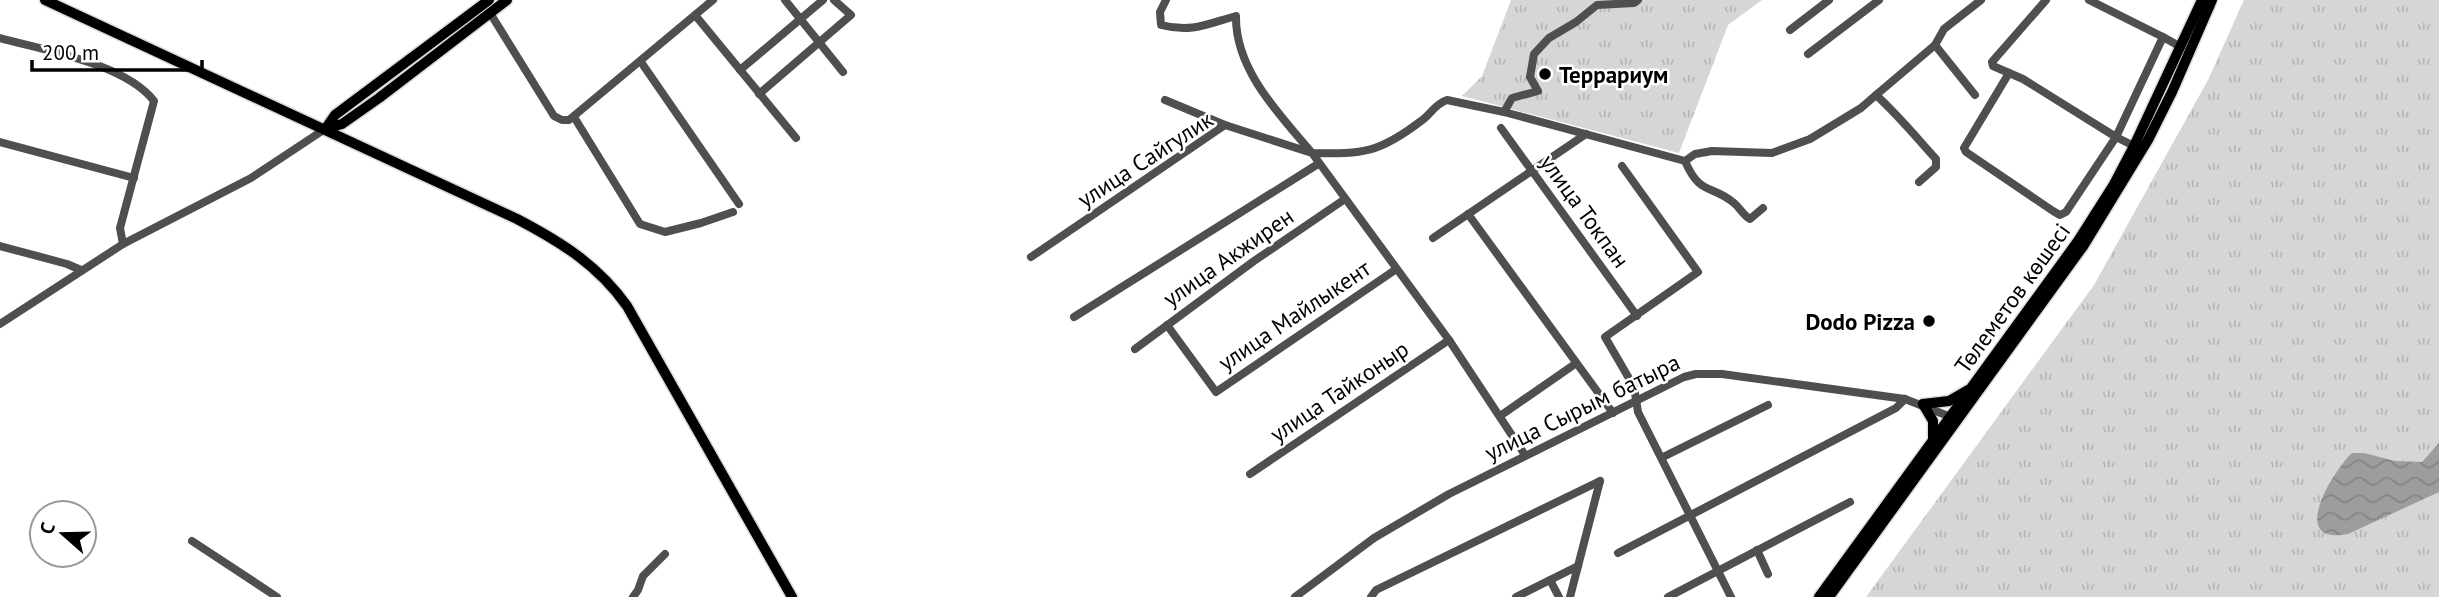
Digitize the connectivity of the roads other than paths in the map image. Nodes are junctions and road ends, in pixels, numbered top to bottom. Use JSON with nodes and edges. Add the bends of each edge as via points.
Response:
{"nodes":[{"id":1,"x":45,"y":0,"type":"edge"},
{"id":2,"x":489,"y":0,"type":"edge"},
{"id":3,"x":507,"y":0,"type":"edge"},
{"id":4,"x":713,"y":0,"type":"edge"},
{"id":5,"x":785,"y":0,"type":"edge"},
{"id":6,"x":823,"y":0,"type":"edge"},
{"id":7,"x":834,"y":0,"type":"edge"},
{"id":8,"x":1166,"y":0,"type":"edge"},
{"id":9,"x":1638,"y":0,"type":"edge"},
{"id":10,"x":1829,"y":0,"type":"edge"},
{"id":11,"x":1879,"y":0,"type":"edge"},
{"id":12,"x":1981,"y":0,"type":"edge"},
{"id":13,"x":2046,"y":0,"type":"edge"},
{"id":14,"x":2089,"y":0,"type":"edge"},
{"id":15,"x":2202,"y":0,"type":"edge"},
{"id":16,"x":2212,"y":0,"type":"edge"},
{"id":17,"x":489,"y":13,"type":"junction"},
{"id":18,"x":695,"y":15,"type":"junction"},
{"id":19,"x":800,"y":19,"type":"junction"},
{"id":20,"x":1790,"y":30,"type":"dead end"},
{"id":21,"x":2163,"y":37,"type":"junction"},
{"id":22,"x":0,"y":38,"type":"edge"},
{"id":23,"x":819,"y":42,"type":"junction"},
{"id":24,"x":1935,"y":45,"type":"junction"},
{"id":25,"x":2181,"y":47,"type":"junction"},
{"id":26,"x":1808,"y":54,"type":"dead end"},
{"id":27,"x":641,"y":62,"type":"junction"},
{"id":28,"x":740,"y":70,"type":"junction"},
{"id":29,"x":843,"y":72,"type":"dead end"},
{"id":30,"x":2008,"y":72,"type":"junction"},
{"id":31,"x":759,"y":94,"type":"junction"},
{"id":32,"x":1877,"y":95,"type":"junction"},
{"id":33,"x":1975,"y":95,"type":"dead end"},
{"id":34,"x":1165,"y":100,"type":"dead end"},
{"id":35,"x":1504,"y":113,"type":"junction"},
{"id":36,"x":574,"y":117,"type":"junction"},
{"id":37,"x":1225,"y":125,"type":"junction"},
{"id":38,"x":1501,"y":128,"type":"dead end"},
{"id":39,"x":325,"y":129,"type":"junction"},
{"id":40,"x":1586,"y":134,"type":"junction"},
{"id":41,"x":796,"y":138,"type":"dead end"},
{"id":42,"x":2116,"y":138,"type":"junction"},
{"id":43,"x":0,"y":142,"type":"edge"},
{"id":44,"x":2134,"y":146,"type":"junction"},
{"id":45,"x":1312,"y":153,"type":"junction"},
{"id":46,"x":1685,"y":161,"type":"junction"},
{"id":47,"x":1318,"y":164,"type":"junction"},
{"id":48,"x":1622,"y":166,"type":"dead end"},
{"id":49,"x":1532,"y":171,"type":"junction"},
{"id":50,"x":134,"y":178,"type":"junction"},
{"id":51,"x":1919,"y":181,"type":"dead end"},
{"id":52,"x":1345,"y":199,"type":"junction"},
{"id":53,"x":739,"y":204,"type":"dead end"},
{"id":54,"x":1763,"y":208,"type":"dead end"},
{"id":55,"x":733,"y":212,"type":"dead end"},
{"id":56,"x":1468,"y":214,"type":"junction"},
{"id":57,"x":1433,"y":238,"type":"dead end"},
{"id":58,"x":123,"y":244,"type":"junction"},
{"id":59,"x":0,"y":246,"type":"edge"},
{"id":60,"x":1031,"y":257,"type":"dead end"},
{"id":61,"x":82,"y":270,"type":"junction"},
{"id":62,"x":1395,"y":270,"type":"junction"},
{"id":63,"x":1637,"y":316,"type":"junction"},
{"id":64,"x":1074,"y":317,"type":"dead end"},
{"id":65,"x":0,"y":324,"type":"edge"},
{"id":66,"x":1167,"y":325,"type":"junction"},
{"id":67,"x":1449,"y":340,"type":"junction"},
{"id":68,"x":1135,"y":349,"type":"dead end"},
{"id":69,"x":1575,"y":364,"type":"junction"},
{"id":70,"x":1971,"y":388,"type":"junction"},
{"id":71,"x":1905,"y":399,"type":"junction"},
{"id":72,"x":1637,"y":401,"type":"junction"},
{"id":73,"x":1923,"y":404,"type":"junction"},
{"id":74,"x":1768,"y":405,"type":"dead end"},
{"id":75,"x":1613,"y":413,"type":"junction"},
{"id":76,"x":1500,"y":416,"type":"junction"},
{"id":77,"x":1955,"y":418,"type":"junction"},
{"id":78,"x":1933,"y":441,"type":"junction"},
{"id":79,"x":1525,"y":455,"type":"junction"},
{"id":80,"x":1662,"y":457,"type":"junction"},
{"id":81,"x":1250,"y":474,"type":"dead end"},
{"id":82,"x":1850,"y":502,"type":"dead end"},
{"id":83,"x":1689,"y":514,"type":"junction"},
{"id":84,"x":192,"y":541,"type":"dead end"},
{"id":85,"x":1757,"y":550,"type":"junction"},
{"id":86,"x":1618,"y":553,"type":"dead end"},
{"id":87,"x":665,"y":554,"type":"dead end"},
{"id":88,"x":1578,"y":566,"type":"junction"},
{"id":89,"x":1718,"y":571,"type":"junction"},
{"id":90,"x":1768,"y":574,"type":"dead end"},
{"id":91,"x":1550,"y":580,"type":"junction"},
{"id":92,"x":277,"y":597,"type":"edge"},
{"id":93,"x":633,"y":597,"type":"edge"},
{"id":94,"x":792,"y":597,"type":"edge"},
{"id":95,"x":1295,"y":597,"type":"edge"},
{"id":96,"x":1371,"y":597,"type":"edge"},
{"id":97,"x":1516,"y":597,"type":"edge"},
{"id":98,"x":1559,"y":597,"type":"edge"},
{"id":99,"x":1570,"y":597,"type":"edge"},
{"id":100,"x":1668,"y":597,"type":"edge"},
{"id":101,"x":1731,"y":597,"type":"edge"},
{"id":102,"x":1819,"y":597,"type":"edge"},
{"id":103,"x":1829,"y":597,"type":"edge"}],
"edges":[{"from":1,"to":39,"type":"main road"},
{"from":2,"to":39,"type":"main road","via":[[335,115]]},
{"from":3,"to":17,"type":"main road"},
{"from":4,"to":18,"type":"street"},
{"from":5,"to":19,"type":"street"},
{"from":6,"to":19,"type":"street"},
{"from":7,"to":23,"type":"street","via":[[851,15]]},
{"from":8,"to":45,"type":"street","via":[[1160,12],[1161,25],[1174,29],[1199,29],[1236,16],[1253,80]]},
{"from":9,"to":35,"type":"street","via":[[1597,5],[1549,38],[1534,54],[1530,77],[1538,92],[1512,98]]},
{"from":10,"to":20,"type":"street"},
{"from":11,"to":26,"type":"street"},
{"from":12,"to":24,"type":"street","via":[[1944,29]]},
{"from":13,"to":30,"type":"street","via":[[1992,62]]},
{"from":14,"to":21,"type":"street"},
{"from":15,"to":25,"type":"main road","name":"Төлеметов көшесі"},
{"from":16,"to":77,"type":"main road","name":"Төлеметов көшесі","via":[[2172,92],[2120,190]]},
{"from":17,"to":36,"type":"street","via":[[554,116],[562,120]]},
{"from":17,"to":39,"type":"main road","via":[[379,98],[342,124]]},
{"from":18,"to":27,"type":"street"},
{"from":18,"to":28,"type":"street"},
{"from":19,"to":23,"type":"street"},
{"from":19,"to":28,"type":"street"},
{"from":21,"to":25,"type":"street"},
{"from":21,"to":42,"type":"street"},
{"from":22,"to":50,"type":"street","via":[[101,66],[147,92],[153,101]]},
{"from":23,"to":29,"type":"street"},
{"from":23,"to":31,"type":"street"},
{"from":24,"to":32,"type":"street"},
{"from":24,"to":33,"type":"street"},
{"from":25,"to":44,"type":"main road","name":"Төлеметов көшесі"},
{"from":27,"to":36,"type":"street"},
{"from":27,"to":53,"type":"street"},
{"from":28,"to":31,"type":"street"},
{"from":30,"to":42,"type":"street"},
{"from":30,"to":42,"type":"street","via":[[1964,148],[2053,211],[2066,212]]},
{"from":31,"to":41,"type":"street"},
{"from":32,"to":46,"type":"street","via":[[1810,139],[1772,153],[1712,150]]},
{"from":32,"to":51,"type":"street","via":[[1936,159],[1936,167]]},
{"from":34,"to":37,"type":"street"},
{"from":35,"to":40,"type":"street"},
{"from":35,"to":45,"type":"street","name":"улица Сайгулик","via":[[1447,100],[1389,144],[1351,154]]},
{"from":36,"to":55,"type":"street","via":[[640,224],[664,232]]},
{"from":37,"to":45,"type":"street","name":"улица Сайгулик"},
{"from":37,"to":60,"type":"street","name":"улица Сайгулик"},
{"from":38,"to":49,"type":"street","name":"улица Токпан"},
{"from":39,"to":58,"type":"street","via":[[251,178]]},
{"from":39,"to":94,"type":"main road","via":[[517,219],[560,242],[596,269],[627,306]]},
{"from":40,"to":46,"type":"street"},
{"from":40,"to":49,"type":"street"},
{"from":42,"to":44,"type":"street"},
{"from":43,"to":50,"type":"street"},
{"from":44,"to":70,"type":"main road","name":"Төлеметов көшесі","via":[[2078,241]]},
{"from":45,"to":47,"type":"street"},
{"from":46,"to":54,"type":"street","via":[[1702,188],[1733,202],[1745,216],[1750,219]]},
{"from":47,"to":52,"type":"street"},
{"from":47,"to":64,"type":"street"},
{"from":48,"to":63,"type":"street","via":[[1698,272]]},
{"from":49,"to":56,"type":"street"},
{"from":49,"to":63,"type":"street","name":"улица Токпан"},
{"from":50,"to":58,"type":"street","via":[[120,228]]},
{"from":52,"to":62,"type":"street"},
{"from":52,"to":66,"type":"street","name":"улица Акжирен"},
{"from":56,"to":57,"type":"street"},
{"from":56,"to":69,"type":"street"},
{"from":58,"to":61,"type":"street"},
{"from":59,"to":61,"type":"street"},
{"from":61,"to":65,"type":"street"},
{"from":62,"to":66,"type":"street","name":"улица Майлыкент","via":[[1216,393]]},
{"from":62,"to":67,"type":"street"},
{"from":63,"to":72,"type":"street","via":[[1605,337],[1634,387]]},
{"from":66,"to":68,"type":"street","name":"улица Акжирен"},
{"from":67,"to":76,"type":"street"},
{"from":67,"to":81,"type":"street","name":"улица Тайконыр"},
{"from":69,"to":75,"type":"street"},
{"from":69,"to":76,"type":"street"},
{"from":70,"to":73,"type":"main road","via":[[1949,401]]},
{"from":70,"to":77,"type":"main road","name":"Төлеметов көшесі"},
{"from":71,"to":72,"type":"street","name":"улица Сырым батыра","via":[[1711,373],[1684,377]]},
{"from":71,"to":73,"type":"street","name":"улица Сырым батыра"},
{"from":71,"to":83,"type":"street","via":[[1896,408]]},
{"from":72,"to":75,"type":"street","name":"улица Сырым батыра"},
{"from":72,"to":80,"type":"street","via":[[1638,412]]},
{"from":73,"to":77,"type":"street","name":"улица Сырым батыра"},
{"from":73,"to":78,"type":"main road","via":[[1933,421]]},
{"from":74,"to":80,"type":"street"},
{"from":75,"to":79,"type":"street","name":"улица Сырым батыра"},
{"from":76,"to":79,"type":"street"},
{"from":77,"to":78,"type":"main road","name":"Төлеметов көшесі"},
{"from":77,"to":103,"type":"main road","name":"Төлеметов көшесі"},
{"from":78,"to":102,"type":"main road","name":"Төлеметов көшесі"},
{"from":79,"to":95,"type":"street","name":"улица Сырым батыра","via":[[1374,538]]},
{"from":80,"to":83,"type":"street"},
{"from":82,"to":85,"type":"street"},
{"from":83,"to":86,"type":"street"},
{"from":83,"to":89,"type":"street"},
{"from":84,"to":92,"type":"street"},
{"from":85,"to":89,"type":"street"},
{"from":85,"to":90,"type":"street"},
{"from":87,"to":93,"type":"street","via":[[643,576]]},
{"from":88,"to":91,"type":"street"},
{"from":88,"to":96,"type":"street","via":[[1600,481],[1376,590]]},
{"from":88,"to":99,"type":"street"},
{"from":89,"to":100,"type":"street"},
{"from":89,"to":101,"type":"street"},
{"from":91,"to":97,"type":"street"},
{"from":91,"to":98,"type":"street"}]}
